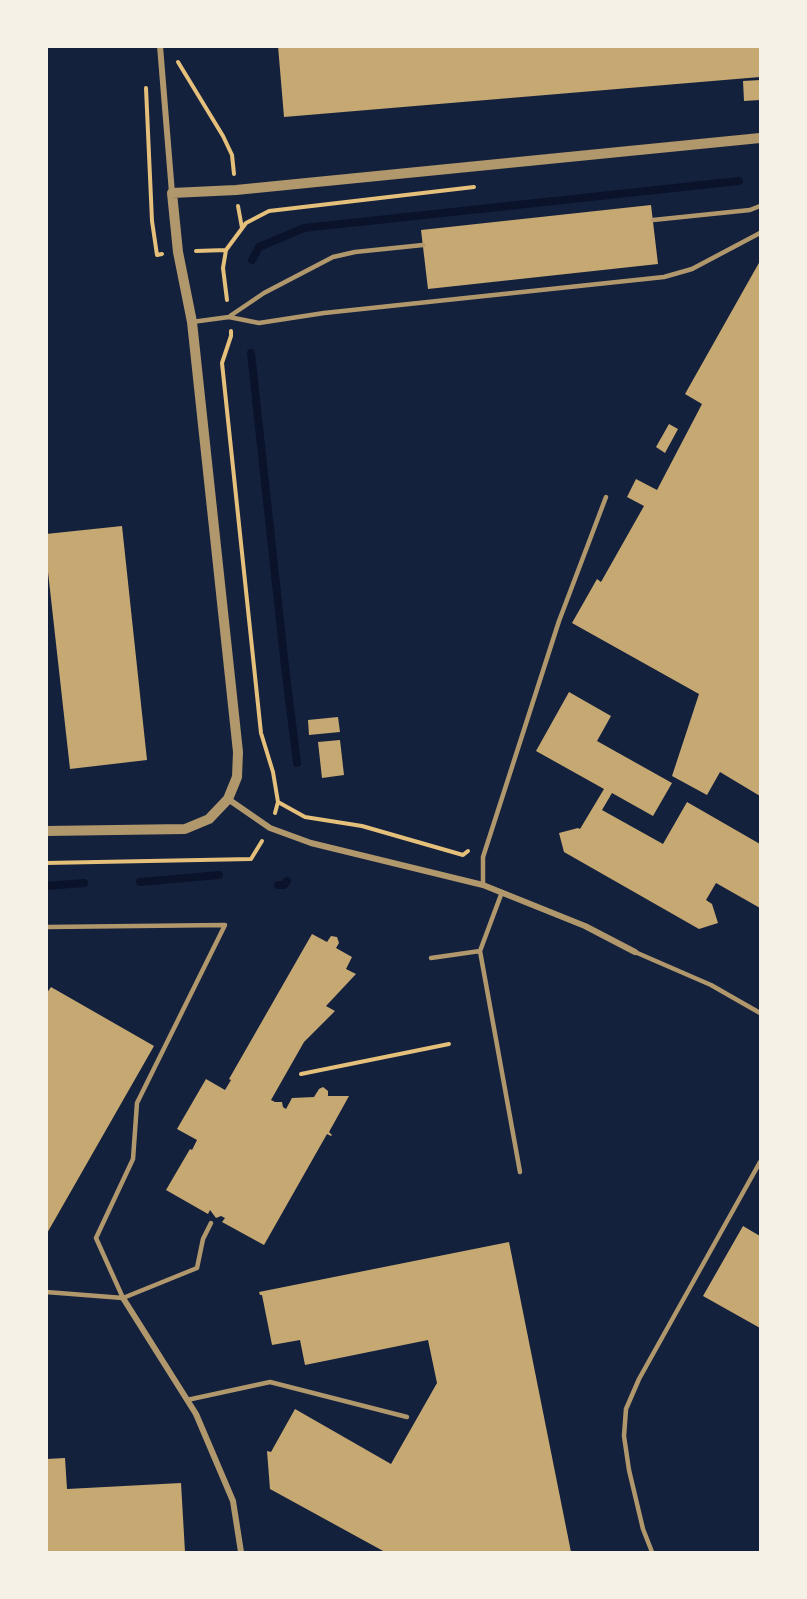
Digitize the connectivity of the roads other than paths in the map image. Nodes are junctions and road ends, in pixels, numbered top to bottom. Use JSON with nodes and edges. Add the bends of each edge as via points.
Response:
{"nodes":[{"id":1,"x":160,"y":46,"type":"edge"},
{"id":2,"x":760,"y":138,"type":"edge"},
{"id":3,"x":172,"y":193,"type":"junction"},
{"id":4,"x":760,"y":206,"type":"edge"},
{"id":5,"x":653,"y":220,"type":"dead end"},
{"id":6,"x":760,"y":233,"type":"edge"},
{"id":7,"x":423,"y":245,"type":"dead end"},
{"id":8,"x":229,"y":317,"type":"junction"},
{"id":9,"x":192,"y":322,"type":"junction"},
{"id":10,"x":606,"y":497,"type":"dead end"},
{"id":11,"x":228,"y":799,"type":"junction"},
{"id":12,"x":46,"y":831,"type":"edge"},
{"id":13,"x":483,"y":885,"type":"junction"},
{"id":14,"x":502,"y":892,"type":"junction"},
{"id":15,"x":46,"y":928,"type":"edge"},
{"id":16,"x":480,"y":951,"type":"junction"},
{"id":17,"x":636,"y":952,"type":"joint"},
{"id":18,"x":431,"y":958,"type":"dead end"},
{"id":19,"x":760,"y":1013,"type":"edge"},
{"id":20,"x":760,"y":1162,"type":"edge"},
{"id":21,"x":520,"y":1172,"type":"dead end"},
{"id":22,"x":212,"y":1223,"type":"dead end"},
{"id":23,"x":46,"y":1292,"type":"edge"},
{"id":24,"x":123,"y":1298,"type":"junction"},
{"id":25,"x":187,"y":1400,"type":"junction"},
{"id":26,"x":407,"y":1416,"type":"dead end"},
{"id":27,"x":241,"y":1552,"type":"edge"},
{"id":28,"x":652,"y":1552,"type":"edge"}],
"edges":[{"from":1,"to":3,"type":"street"},
{"from":2,"to":3,"type":"street"},
{"from":3,"to":9,"type":"street","via":[[178,252]]},
{"from":4,"to":5,"type":"lane"},
{"from":6,"to":8,"type":"lane","via":[[692,269],[664,277],[259,323]]},
{"from":7,"to":8,"type":"lane","via":[[333,257],[264,293]]},
{"from":8,"to":9,"type":"lane"},
{"from":9,"to":11,"type":"street","via":[[238,752],[237,777]]},
{"from":10,"to":13,"type":"lane","via":[[558,621],[483,857]]},
{"from":11,"to":12,"type":"street","via":[[209,819],[185,829]]},
{"from":11,"to":13,"type":"street","via":[[270,828],[311,843]]},
{"from":13,"to":14,"type":"street"},
{"from":14,"to":16,"type":"lane"},
{"from":14,"to":17,"type":"street"},
{"from":15,"to":24,"type":"lane","via":[[225,925],[137,1103],[133,1159],[96,1238]]},
{"from":16,"to":18,"type":"lane"},
{"from":16,"to":21,"type":"lane"},
{"from":17,"to":19,"type":"lane","via":[[711,985]]},
{"from":20,"to":28,"type":"lane","via":[[626,1409],[624,1436],[629,1470]]},
{"from":22,"to":24,"type":"lane","via":[[203,1239],[197,1268]]},
{"from":23,"to":24,"type":"lane"},
{"from":24,"to":25,"type":"street"},
{"from":25,"to":26,"type":"lane","via":[[270,1382]]},
{"from":25,"to":27,"type":"street","via":[[233,1502]]}]}
